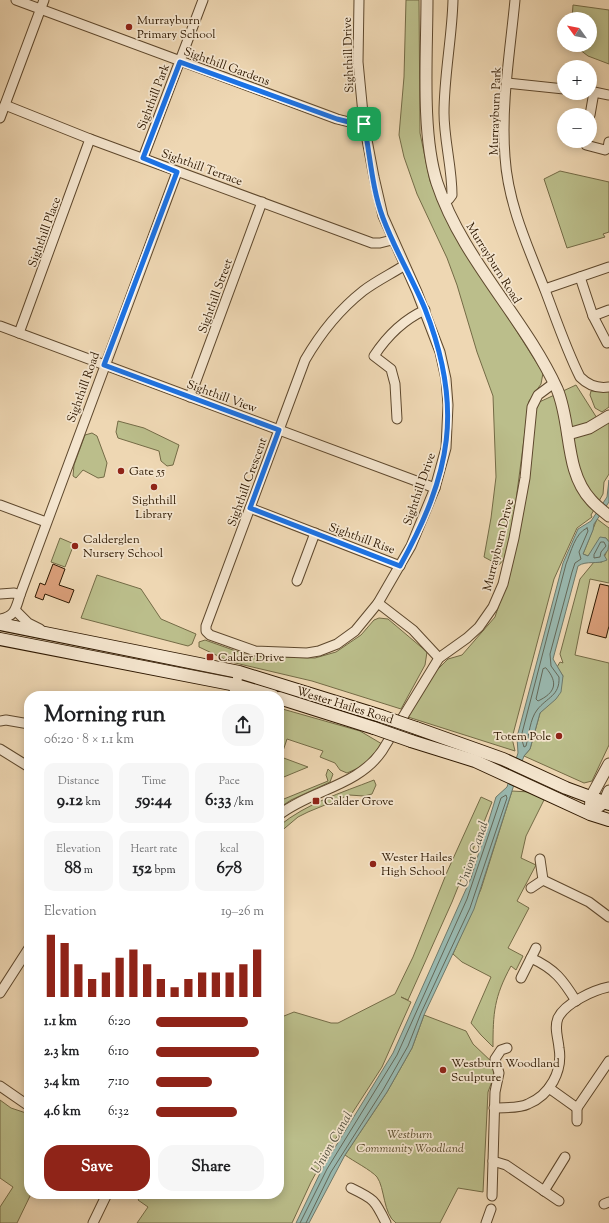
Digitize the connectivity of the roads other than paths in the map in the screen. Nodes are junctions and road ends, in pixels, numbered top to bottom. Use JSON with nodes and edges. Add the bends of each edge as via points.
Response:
{"nodes":[{"id":1,"x":16,"y":0,"type":"edge"},
{"id":2,"x":202,"y":0,"type":"edge"},
{"id":3,"x":359,"y":0,"type":"edge"},
{"id":4,"x":427,"y":0,"type":"edge"},
{"id":5,"x":453,"y":0,"type":"edge"},
{"id":6,"x":515,"y":0,"type":"edge"},
{"id":7,"x":42,"y":4,"type":"edge"},
{"id":8,"x":180,"y":62,"type":"junction"},
{"id":9,"x":507,"y":83,"type":"junction"},
{"id":10,"x":557,"y":87,"type":"edge"},
{"id":11,"x":597,"y":93,"type":"edge"},
{"id":12,"x":609,"y":95,"type":"edge"},
{"id":13,"x":5,"y":105,"type":"junction"},
{"id":14,"x":0,"y":118,"type":"edge"},
{"id":15,"x":364,"y":124,"type":"junction"},
{"id":16,"x":90,"y":139,"type":"junction"},
{"id":17,"x":609,"y":142,"type":"edge"},
{"id":18,"x":597,"y":148,"type":"edge"},
{"id":19,"x":143,"y":158,"type":"junction"},
{"id":20,"x":177,"y":172,"type":"junction"},
{"id":21,"x":445,"y":201,"type":"junction"},
{"id":22,"x":262,"y":202,"type":"junction"},
{"id":23,"x":392,"y":240,"type":"junction"},
{"id":24,"x":405,"y":265,"type":"junction"},
{"id":25,"x":609,"y":267,"type":"edge"},
{"id":26,"x":580,"y":277,"type":"junction"},
{"id":27,"x":545,"y":289,"type":"junction"},
{"id":28,"x":425,"y":310,"type":"junction"},
{"id":29,"x":609,"y":310,"type":"edge"},
{"id":30,"x":593,"y":316,"type":"junction"},
{"id":31,"x":0,"y":326,"type":"edge"},
{"id":32,"x":20,"y":333,"type":"junction"},
{"id":33,"x":607,"y":343,"type":"dead end"},
{"id":34,"x":104,"y":365,"type":"junction"},
{"id":35,"x":554,"y":383,"type":"junction"},
{"id":36,"x":609,"y":388,"type":"edge"},
{"id":37,"x":190,"y":397,"type":"junction"},
{"id":38,"x":609,"y":416,"type":"edge"},
{"id":39,"x":398,"y":420,"type":"dead end"},
{"id":40,"x":279,"y":430,"type":"junction"},
{"id":41,"x":568,"y":434,"type":"junction"},
{"id":42,"x":435,"y":488,"type":"junction"},
{"id":43,"x":0,"y":505,"type":"edge"},
{"id":44,"x":250,"y":508,"type":"junction"},
{"id":45,"x":609,"y":516,"type":"edge"},
{"id":46,"x":46,"y":522,"type":"junction"},
{"id":47,"x":315,"y":533,"type":"junction"},
{"id":48,"x":400,"y":566,"type":"junction"},
{"id":49,"x":296,"y":581,"type":"dead end"},
{"id":50,"x":0,"y":594,"type":"edge"},
{"id":51,"x":20,"y":595,"type":"junction"},
{"id":52,"x":378,"y":603,"type":"junction"},
{"id":53,"x":16,"y":611,"type":"junction"},
{"id":54,"x":0,"y":619,"type":"edge"},
{"id":55,"x":0,"y":624,"type":"edge"},
{"id":56,"x":206,"y":631,"type":"joint"},
{"id":57,"x":57,"y":637,"type":"junction"},
{"id":58,"x":0,"y":639,"type":"edge"},
{"id":59,"x":439,"y":658,"type":"junction"},
{"id":60,"x":239,"y":672,"type":"junction"},
{"id":61,"x":234,"y":690,"type":"edge"},
{"id":62,"x":284,"y":700,"type":"edge"},
{"id":63,"x":24,"y":721,"type":"edge"},
{"id":64,"x":0,"y":722,"type":"edge"},
{"id":65,"x":0,"y":749,"type":"edge"},
{"id":66,"x":24,"y":764,"type":"edge"},
{"id":67,"x":609,"y":764,"type":"edge"},
{"id":68,"x":609,"y":791,"type":"edge"},
{"id":69,"x":590,"y":798,"type":"junction"},
{"id":70,"x":606,"y":803,"type":"edge"},
{"id":71,"x":284,"y":813,"type":"edge"},
{"id":72,"x":590,"y":814,"type":"junction"},
{"id":73,"x":609,"y":820,"type":"edge"},
{"id":74,"x":540,"y":859,"type":"dead end"},
{"id":75,"x":543,"y":880,"type":"junction"},
{"id":76,"x":531,"y":888,"type":"dead end"},
{"id":77,"x":609,"y":917,"type":"edge"},
{"id":78,"x":536,"y":948,"type":"dead end"},
{"id":79,"x":24,"y":956,"type":"edge"},
{"id":80,"x":531,"y":958,"type":"junction"},
{"id":81,"x":522,"y":978,"type":"dead end"},
{"id":82,"x":609,"y":987,"type":"edge"},
{"id":83,"x":0,"y":993,"type":"edge"},
{"id":84,"x":576,"y":1001,"type":"junction"},
{"id":85,"x":507,"y":1048,"type":"dead end"},
{"id":86,"x":609,"y":1061,"type":"edge"},
{"id":87,"x":0,"y":1086,"type":"edge"},
{"id":88,"x":549,"y":1088,"type":"junction"},
{"id":89,"x":24,"y":1103,"type":"edge"},
{"id":90,"x":494,"y":1108,"type":"junction"},
{"id":91,"x":578,"y":1108,"type":"junction"},
{"id":92,"x":577,"y":1121,"type":"dead end"},
{"id":93,"x":565,"y":1157,"type":"dead end"},
{"id":94,"x":492,"y":1162,"type":"junction"},
{"id":95,"x":351,"y":1188,"type":"dead end"},
{"id":96,"x":544,"y":1190,"type":"junction"},
{"id":97,"x":492,"y":1196,"type":"dead end"},
{"id":98,"x":105,"y":1199,"type":"edge"},
{"id":99,"x":559,"y":1201,"type":"dead end"},
{"id":100,"x":491,"y":1209,"type":"dead end"},
{"id":101,"x":93,"y":1223,"type":"edge"},
{"id":102,"x":386,"y":1223,"type":"edge"},
{"id":103,"x":486,"y":1223,"type":"edge"}],
"edges":[{"from":1,"to":7,"type":"street","name":"Sighthill Gardens"},
{"from":2,"to":8,"type":"street","name":"Sighthill Park"},
{"from":3,"to":15,"type":"street","name":"Sighthill Drive","via":[[358,62]]},
{"from":4,"to":21,"type":"street","name":"Murrayburn Road","via":[[429,134],[434,172]]},
{"from":5,"to":21,"type":"street","via":[[453,23],[444,100],[445,139],[452,195]]},
{"from":6,"to":9,"type":"street","name":"Murrayburn Park"},
{"from":7,"to":8,"type":"street","name":"Sighthill Gardens"},
{"from":7,"to":13,"type":"street"},
{"from":8,"to":15,"type":"street","name":"Sighthill Gardens","via":[[337,119]]},
{"from":8,"to":19,"type":"street","name":"Sighthill Park"},
{"from":9,"to":10,"type":"street"},
{"from":9,"to":27,"type":"street","name":"Murrayburn Park","via":[[505,164],[521,231]]},
{"from":11,"to":12,"type":"street"},
{"from":13,"to":14,"type":"street"},
{"from":13,"to":16,"type":"street","name":"Sighthill Terrace"},
{"from":15,"to":23,"type":"street","name":"Sighthill Drive","via":[[379,201]]},
{"from":16,"to":19,"type":"street","name":"Sighthill Terrace"},
{"from":16,"to":32,"type":"street","name":"Sighthill Place"},
{"from":17,"to":18,"type":"street","via":[[605,150]]},
{"from":19,"to":20,"type":"street","name":"Sighthill Terrace"},
{"from":20,"to":22,"type":"street","name":"Sighthill Terrace"},
{"from":20,"to":34,"type":"street","name":"Sighthill Road"},
{"from":21,"to":35,"type":"street","name":"Murrayburn Road","via":[[455,224]]},
{"from":22,"to":23,"type":"street","name":"Sighthill Terrace","via":[[372,243]]},
{"from":22,"to":37,"type":"street","name":"Sighthill Street"},
{"from":23,"to":24,"type":"street","name":"Sighthill Drive"},
{"from":24,"to":28,"type":"street","name":"Sighthill Drive"},
{"from":24,"to":40,"type":"street","name":"Sighthill Crescent","via":[[363,291],[328,326],[305,360]]},
{"from":25,"to":26,"type":"street"},
{"from":26,"to":27,"type":"street"},
{"from":26,"to":30,"type":"street"},
{"from":27,"to":36,"type":"street","name":"Murrayburn Park","via":[[580,377],[589,385]]},
{"from":28,"to":39,"type":"street","via":[[387,337],[374,356],[391,369]]},
{"from":28,"to":42,"type":"street","name":"Sighthill Drive","via":[[442,357],[448,405],[446,448]]},
{"from":29,"to":30,"type":"street"},
{"from":30,"to":33,"type":"street"},
{"from":31,"to":32,"type":"street","name":"Sighthill View"},
{"from":32,"to":34,"type":"street","name":"Sighthill View"},
{"from":34,"to":37,"type":"street","name":"Sighthill View"},
{"from":34,"to":46,"type":"street","name":"Sighthill Road"},
{"from":35,"to":41,"type":"street","name":"Murrayburn Road"},
{"from":35,"to":59,"type":"street","name":"Murrayburn Drive","via":[[538,395],[532,407],[521,500],[499,594],[479,627]]},
{"from":37,"to":40,"type":"street","name":"Sighthill View"},
{"from":38,"to":41,"type":"street","via":[[588,428]]},
{"from":40,"to":42,"type":"street","name":"Sighthill View"},
{"from":40,"to":44,"type":"street","name":"Sighthill Crescent"},
{"from":41,"to":45,"type":"street","name":"Murrayburn Road","via":[[577,477],[591,501]]},
{"from":42,"to":48,"type":"street","name":"Sighthill Drive"},
{"from":43,"to":46,"type":"street"},
{"from":44,"to":47,"type":"street","name":"Sighthill Rise"},
{"from":44,"to":56,"type":"street","name":"Sighthill Crescent"},
{"from":46,"to":51,"type":"street","name":"Sighthill Road"},
{"from":47,"to":48,"type":"street","name":"Sighthill Rise"},
{"from":47,"to":49,"type":"street","name":"Sighthill Rise"},
{"from":48,"to":52,"type":"street","name":"Sighthill Drive"},
{"from":50,"to":51,"type":"street"},
{"from":51,"to":53,"type":"street","name":"Sighthill Road"},
{"from":52,"to":56,"type":"street","name":"Sighthill Drive","via":[[355,631],[337,644],[307,653],[255,651],[210,635]]},
{"from":52,"to":59,"type":"street","via":[[413,630]]},
{"from":53,"to":54,"type":"street","via":[[11,616]]},
{"from":53,"to":57,"type":"street","via":[[28,623]]},
{"from":55,"to":57,"type":"main road","name":"Wester Hailes Road"},
{"from":57,"to":60,"type":"main road","name":"Wester Hailes Road"},
{"from":58,"to":61,"type":"main road"},
{"from":59,"to":71,"type":"street","name":"Murrayburn Drive","via":[[372,764]]},
{"from":60,"to":61,"type":"street"},
{"from":60,"to":69,"type":"main road","name":"Wester Hailes Road","bridge":true,"via":[[381,716],[503,759]]},
{"from":62,"to":72,"type":"main road","name":"Wester Hailes Road","bridge":true,"via":[[475,761]]},
{"from":63,"to":64,"type":"street"},
{"from":65,"to":66,"type":"street"},
{"from":67,"to":69,"type":"street"},
{"from":68,"to":70,"type":"street"},
{"from":69,"to":70,"type":"main road","name":"Wester Hailes Road"},
{"from":69,"to":72,"type":"street"},
{"from":70,"to":72,"type":"street"},
{"from":72,"to":73,"type":"main road","name":"Wester Hailes Road"},
{"from":74,"to":75,"type":"street"},
{"from":75,"to":76,"type":"street"},
{"from":75,"to":77,"type":"street","via":[[589,902]]},
{"from":78,"to":80,"type":"street"},
{"from":79,"to":83,"type":"street"},
{"from":80,"to":81,"type":"street"},
{"from":80,"to":84,"type":"street","via":[[548,966],[558,975]]},
{"from":82,"to":84,"type":"street"},
{"from":84,"to":88,"type":"street","via":[[568,1005],[558,1018],[556,1035],[560,1048],[560,1063]]},
{"from":85,"to":90,"type":"street","via":[[501,1050],[495,1059],[499,1073]]},
{"from":86,"to":91,"type":"street"},
{"from":87,"to":89,"type":"street"},
{"from":88,"to":90,"type":"street","via":[[527,1104]]},
{"from":88,"to":91,"type":"street"},
{"from":90,"to":94,"type":"street"},
{"from":91,"to":92,"type":"street"},
{"from":93,"to":96,"type":"street"},
{"from":94,"to":96,"type":"street","via":[[506,1165]]},
{"from":94,"to":97,"type":"street"},
{"from":95,"to":102,"type":"street","via":[[364,1191],[376,1202]]},
{"from":96,"to":99,"type":"street"},
{"from":98,"to":101,"type":"street"},
{"from":100,"to":103,"type":"street"}]}
